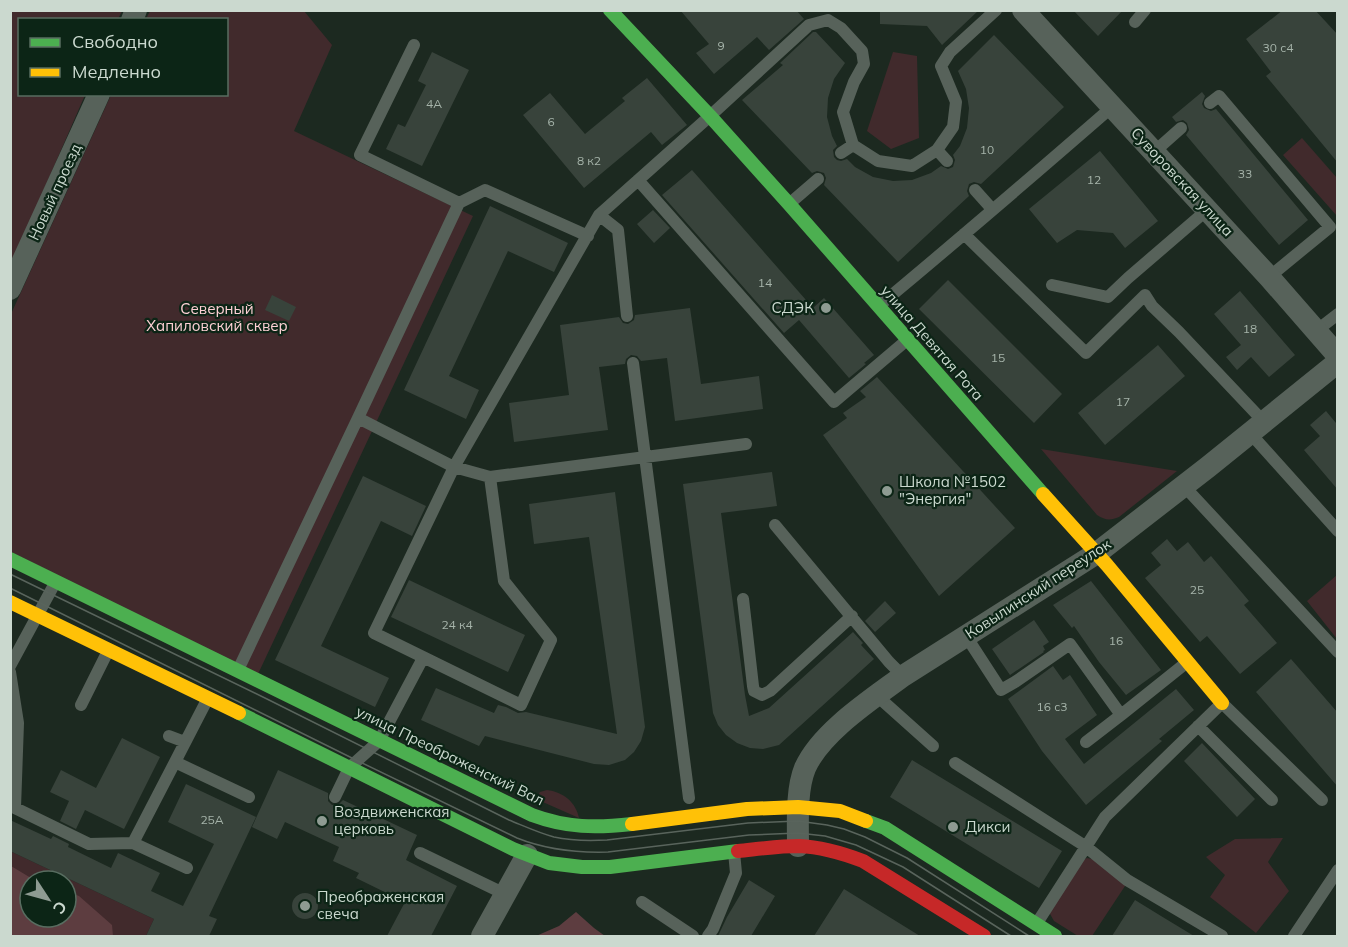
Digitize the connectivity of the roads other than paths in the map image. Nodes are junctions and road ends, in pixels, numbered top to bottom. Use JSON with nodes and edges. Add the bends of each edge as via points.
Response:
{"nodes":[{"id":1,"x":610,"y":10,"type":"edge"},
{"id":2,"x":996,"y":10,"type":"edge"},
{"id":3,"x":1023,"y":10,"type":"edge"},
{"id":4,"x":1145,"y":10,"type":"edge"},
{"id":5,"x":1135,"y":22,"type":"dead end"},
{"id":6,"x":414,"y":45,"type":"dead end"},
{"id":7,"x":98,"y":96,"type":"edge"},
{"id":8,"x":1210,"y":103,"type":"dead end"},
{"id":9,"x":1112,"y":107,"type":"junction"},
{"id":10,"x":710,"y":116,"type":"junction"},
{"id":11,"x":1181,"y":128,"type":"dead end"},
{"id":12,"x":853,"y":145,"type":"junction"},
{"id":13,"x":937,"y":150,"type":"junction"},
{"id":14,"x":1154,"y":152,"type":"junction"},
{"id":15,"x":842,"y":153,"type":"dead end"},
{"id":16,"x":947,"y":161,"type":"dead end"},
{"id":17,"x":818,"y":179,"type":"dead end"},
{"id":18,"x":638,"y":180,"type":"junction"},
{"id":19,"x":975,"y":190,"type":"dead end"},
{"id":20,"x":459,"y":203,"type":"junction"},
{"id":21,"x":789,"y":204,"type":"junction"},
{"id":22,"x":992,"y":209,"type":"junction"},
{"id":23,"x":1208,"y":210,"type":"junction"},
{"id":24,"x":600,"y":216,"type":"junction"},
{"id":25,"x":964,"y":234,"type":"junction"},
{"id":26,"x":588,"y":236,"type":"junction"},
{"id":27,"x":15,"y":266,"type":"edge"},
{"id":28,"x":1269,"y":277,"type":"junction"},
{"id":29,"x":1052,"y":285,"type":"dead end"},
{"id":30,"x":10,"y":289,"type":"edge"},
{"id":31,"x":879,"y":306,"type":"junction"},
{"id":32,"x":1338,"y":314,"type":"edge"},
{"id":33,"x":627,"y":316,"type":"dead end"},
{"id":34,"x":1316,"y":332,"type":"junction"},
{"id":35,"x":908,"y":339,"type":"junction"},
{"id":36,"x":1338,"y":356,"type":"edge"},
{"id":37,"x":1338,"y":362,"type":"edge"},
{"id":38,"x":633,"y":363,"type":"dead end"},
{"id":39,"x":358,"y":418,"type":"junction"},
{"id":40,"x":1257,"y":427,"type":"junction"},
{"id":41,"x":746,"y":444,"type":"dead end"},
{"id":42,"x":646,"y":456,"type":"junction"},
{"id":43,"x":454,"y":467,"type":"junction"},
{"id":44,"x":490,"y":477,"type":"junction"},
{"id":45,"x":1184,"y":486,"type":"junction"},
{"id":46,"x":775,"y":525,"type":"dead end"},
{"id":47,"x":1338,"y":531,"type":"edge"},
{"id":48,"x":1097,"y":553,"type":"junction"},
{"id":49,"x":10,"y":559,"type":"edge"},
{"id":50,"x":55,"y":582,"type":"junction"},
{"id":51,"x":743,"y":599,"type":"dead end"},
{"id":52,"x":10,"y":603,"type":"edge"},
{"id":53,"x":37,"y":615,"type":"junction"},
{"id":54,"x":852,"y":616,"type":"junction"},
{"id":55,"x":966,"y":636,"type":"junction"},
{"id":56,"x":109,"y":650,"type":"junction"},
{"id":57,"x":1338,"y":652,"type":"edge"},
{"id":58,"x":423,"y":658,"type":"junction"},
{"id":59,"x":1187,"y":662,"type":"junction"},
{"id":60,"x":10,"y":666,"type":"edge"},
{"id":61,"x":237,"y":671,"type":"junction"},
{"id":62,"x":10,"y":672,"type":"edge"},
{"id":63,"x":903,"y":676,"type":"junction"},
{"id":64,"x":876,"y":695,"type":"junction"},
{"id":65,"x":208,"y":698,"type":"junction"},
{"id":66,"x":1222,"y":703,"type":"junction"},
{"id":67,"x":81,"y":705,"type":"dead end"},
{"id":68,"x":1122,"y":715,"type":"junction"},
{"id":69,"x":1198,"y":726,"type":"junction"},
{"id":70,"x":169,"y":736,"type":"dead end"},
{"id":71,"x":379,"y":741,"type":"junction"},
{"id":72,"x":185,"y":742,"type":"junction"},
{"id":73,"x":1086,"y":742,"type":"dead end"},
{"id":74,"x":933,"y":746,"type":"dead end"},
{"id":75,"x":175,"y":762,"type":"junction"},
{"id":76,"x":955,"y":763,"type":"dead end"},
{"id":77,"x":349,"y":768,"type":"junction"},
{"id":78,"x":335,"y":796,"type":"dead end"},
{"id":79,"x":249,"y":797,"type":"dead end"},
{"id":80,"x":689,"y":798,"type":"dead end"},
{"id":81,"x":1272,"y":800,"type":"dead end"},
{"id":82,"x":1322,"y":800,"type":"dead end"},
{"id":83,"x":798,"y":807,"type":"junction"},
{"id":84,"x":133,"y":843,"type":"junction"},
{"id":85,"x":798,"y":846,"type":"junction"},
{"id":86,"x":1085,"y":846,"type":"junction"},
{"id":87,"x":734,"y":851,"type":"junction"},
{"id":88,"x":420,"y":853,"type":"dead end"},
{"id":89,"x":527,"y":855,"type":"junction"},
{"id":90,"x":187,"y":868,"type":"dead end"},
{"id":91,"x":1338,"y":870,"type":"edge"},
{"id":92,"x":506,"y":894,"type":"junction"},
{"id":93,"x":642,"y":902,"type":"dead end"},
{"id":94,"x":1032,"y":930,"type":"edge"},
{"id":95,"x":482,"y":936,"type":"edge"},
{"id":96,"x":693,"y":936,"type":"edge"},
{"id":97,"x":708,"y":936,"type":"edge"},
{"id":98,"x":984,"y":936,"type":"edge"},
{"id":99,"x":1055,"y":936,"type":"edge"},
{"id":100,"x":1222,"y":936,"type":"edge"},
{"id":101,"x":1294,"y":936,"type":"edge"}],
"edges":[{"from":1,"to":10,"type":"main road","name":"улица Девятая Рота"},
{"from":2,"to":13,"type":"lane","via":[[950,52],[941,66],[956,102],[953,127]]},
{"from":3,"to":9,"type":"street","name":"Суворовская улица"},
{"from":4,"to":5,"type":"lane"},
{"from":6,"to":20,"type":"lane","via":[[360,155]]},
{"from":7,"to":27,"type":"street","name":"Новый проезд"},
{"from":8,"to":28,"type":"lane","via":[[1219,96],[1330,227]]},
{"from":9,"to":14,"type":"street","name":"Суворовская улица"},
{"from":9,"to":22,"type":"lane"},
{"from":10,"to":12,"type":"lane","via":[[809,25],[828,20],[862,51],[864,64],[843,112]]},
{"from":10,"to":18,"type":"lane"},
{"from":10,"to":21,"type":"main road","name":"улица Девятая Рота"},
{"from":11,"to":14,"type":"lane"},
{"from":12,"to":13,"type":"lane","via":[[878,161],[912,166]]},
{"from":12,"to":15,"type":"lane"},
{"from":13,"to":16,"type":"lane"},
{"from":14,"to":23,"type":"street","name":"Суворовская улица"},
{"from":17,"to":21,"type":"lane"},
{"from":18,"to":24,"type":"lane"},
{"from":18,"to":35,"type":"lane","via":[[834,402]]},
{"from":19,"to":22,"type":"lane"},
{"from":20,"to":26,"type":"lane","via":[[485,190]]},
{"from":20,"to":39,"type":"lane"},
{"from":21,"to":31,"type":"main road","name":"улица Девятая Рота"},
{"from":22,"to":25,"type":"lane"},
{"from":23,"to":28,"type":"street","name":"Суворовская улица"},
{"from":23,"to":29,"type":"lane","via":[[1108,297]]},
{"from":24,"to":26,"type":"lane"},
{"from":24,"to":33,"type":"lane","via":[[618,230]]},
{"from":25,"to":31,"type":"lane"},
{"from":25,"to":40,"type":"lane","via":[[1086,353],[1145,295]]},
{"from":26,"to":43,"type":"lane"},
{"from":27,"to":30,"type":"street","name":"Новый проезд"},
{"from":28,"to":34,"type":"street","name":"Суворовская улица"},
{"from":31,"to":35,"type":"main road","name":"улица Девятая Рота"},
{"from":32,"to":34,"type":"lane"},
{"from":34,"to":36,"type":"street","name":"Суворовская улица"},
{"from":35,"to":48,"type":"main road","name":"улица Девятая Рота"},
{"from":37,"to":40,"type":"street","name":"Ковылинский переулок"},
{"from":38,"to":42,"type":"lane"},
{"from":39,"to":43,"type":"lane"},
{"from":39,"to":61,"type":"lane"},
{"from":40,"to":45,"type":"street","name":"Ковылинский переулок"},
{"from":40,"to":47,"type":"lane"},
{"from":41,"to":42,"type":"lane"},
{"from":42,"to":44,"type":"lane"},
{"from":42,"to":80,"type":"lane"},
{"from":43,"to":44,"type":"lane"},
{"from":43,"to":58,"type":"lane","via":[[374,633]]},
{"from":44,"to":58,"type":"lane","via":[[504,581],[551,640],[521,705]]},
{"from":45,"to":48,"type":"street","name":"Ковылинский переулок"},
{"from":45,"to":57,"type":"lane"},
{"from":46,"to":54,"type":"lane"},
{"from":48,"to":55,"type":"street","name":"Ковылинский переулок"},
{"from":48,"to":59,"type":"main road","name":"улица Девятая Рота"},
{"from":49,"to":50,"type":"main road","name":"улица Преображенский Вал"},
{"from":50,"to":53,"type":"lane"},
{"from":50,"to":61,"type":"main road","name":"улица Преображенский Вал"},
{"from":51,"to":54,"type":"lane","via":[[753,686],[762,695],[770,692]]},
{"from":52,"to":53,"type":"main road"},
{"from":53,"to":56,"type":"main road"},
{"from":53,"to":60,"type":"lane"},
{"from":54,"to":63,"type":"lane"},
{"from":55,"to":63,"type":"street","name":"Ковылинский переулок"},
{"from":55,"to":68,"type":"lane","via":[[1001,690],[1070,644]]},
{"from":56,"to":65,"type":"main road"},
{"from":56,"to":67,"type":"lane"},
{"from":58,"to":71,"type":"lane"},
{"from":59,"to":66,"type":"main road","name":"улица Девятая Рота"},
{"from":59,"to":68,"type":"lane"},
{"from":61,"to":71,"type":"main road","name":"улица Преображенский Вал"},
{"from":62,"to":84,"type":"lane","via":[[18,723],[15,808],[89,844]]},
{"from":63,"to":64,"type":"street","name":"Ковылинский переулок"},
{"from":64,"to":74,"type":"lane"},
{"from":64,"to":83,"type":"street","name":"Ковылинский переулок","via":[[824,738],[805,768]]},
{"from":65,"to":72,"type":"lane"},
{"from":65,"to":77,"type":"main road"},
{"from":66,"to":69,"type":"lane"},
{"from":66,"to":82,"type":"lane"},
{"from":68,"to":73,"type":"lane"},
{"from":69,"to":81,"type":"lane"},
{"from":69,"to":86,"type":"lane","via":[[1106,817]]},
{"from":70,"to":72,"type":"lane"},
{"from":71,"to":77,"type":"lane"},
{"from":71,"to":83,"type":"main road","name":"улица Преображенский Вал","via":[[527,813],[569,826],[605,827],[747,809]]},
{"from":72,"to":75,"type":"lane"},
{"from":75,"to":79,"type":"lane"},
{"from":75,"to":84,"type":"lane"},
{"from":76,"to":86,"type":"lane"},
{"from":77,"to":78,"type":"lane"},
{"from":77,"to":89,"type":"main road"},
{"from":83,"to":85,"type":"street","name":"Ковылинский переулок"},
{"from":83,"to":94,"type":"main road","name":"улица Преображенский Вал","via":[[853,815],[885,828]]},
{"from":84,"to":90,"type":"lane"},
{"from":85,"to":87,"type":"main road"},
{"from":85,"to":98,"type":"main road","via":[[843,853],[863,861]]},
{"from":86,"to":94,"type":"lane"},
{"from":86,"to":100,"type":"lane","via":[[1127,880]]},
{"from":87,"to":89,"type":"main road","via":[[586,868],[552,865]]},
{"from":87,"to":97,"type":"lane","via":[[736,873]]},
{"from":88,"to":92,"type":"lane"},
{"from":89,"to":92,"type":"street"},
{"from":91,"to":101,"type":"lane"},
{"from":92,"to":95,"type":"street"},
{"from":93,"to":96,"type":"lane"},
{"from":94,"to":99,"type":"main road","name":"улица Преображенский Вал"}]}
